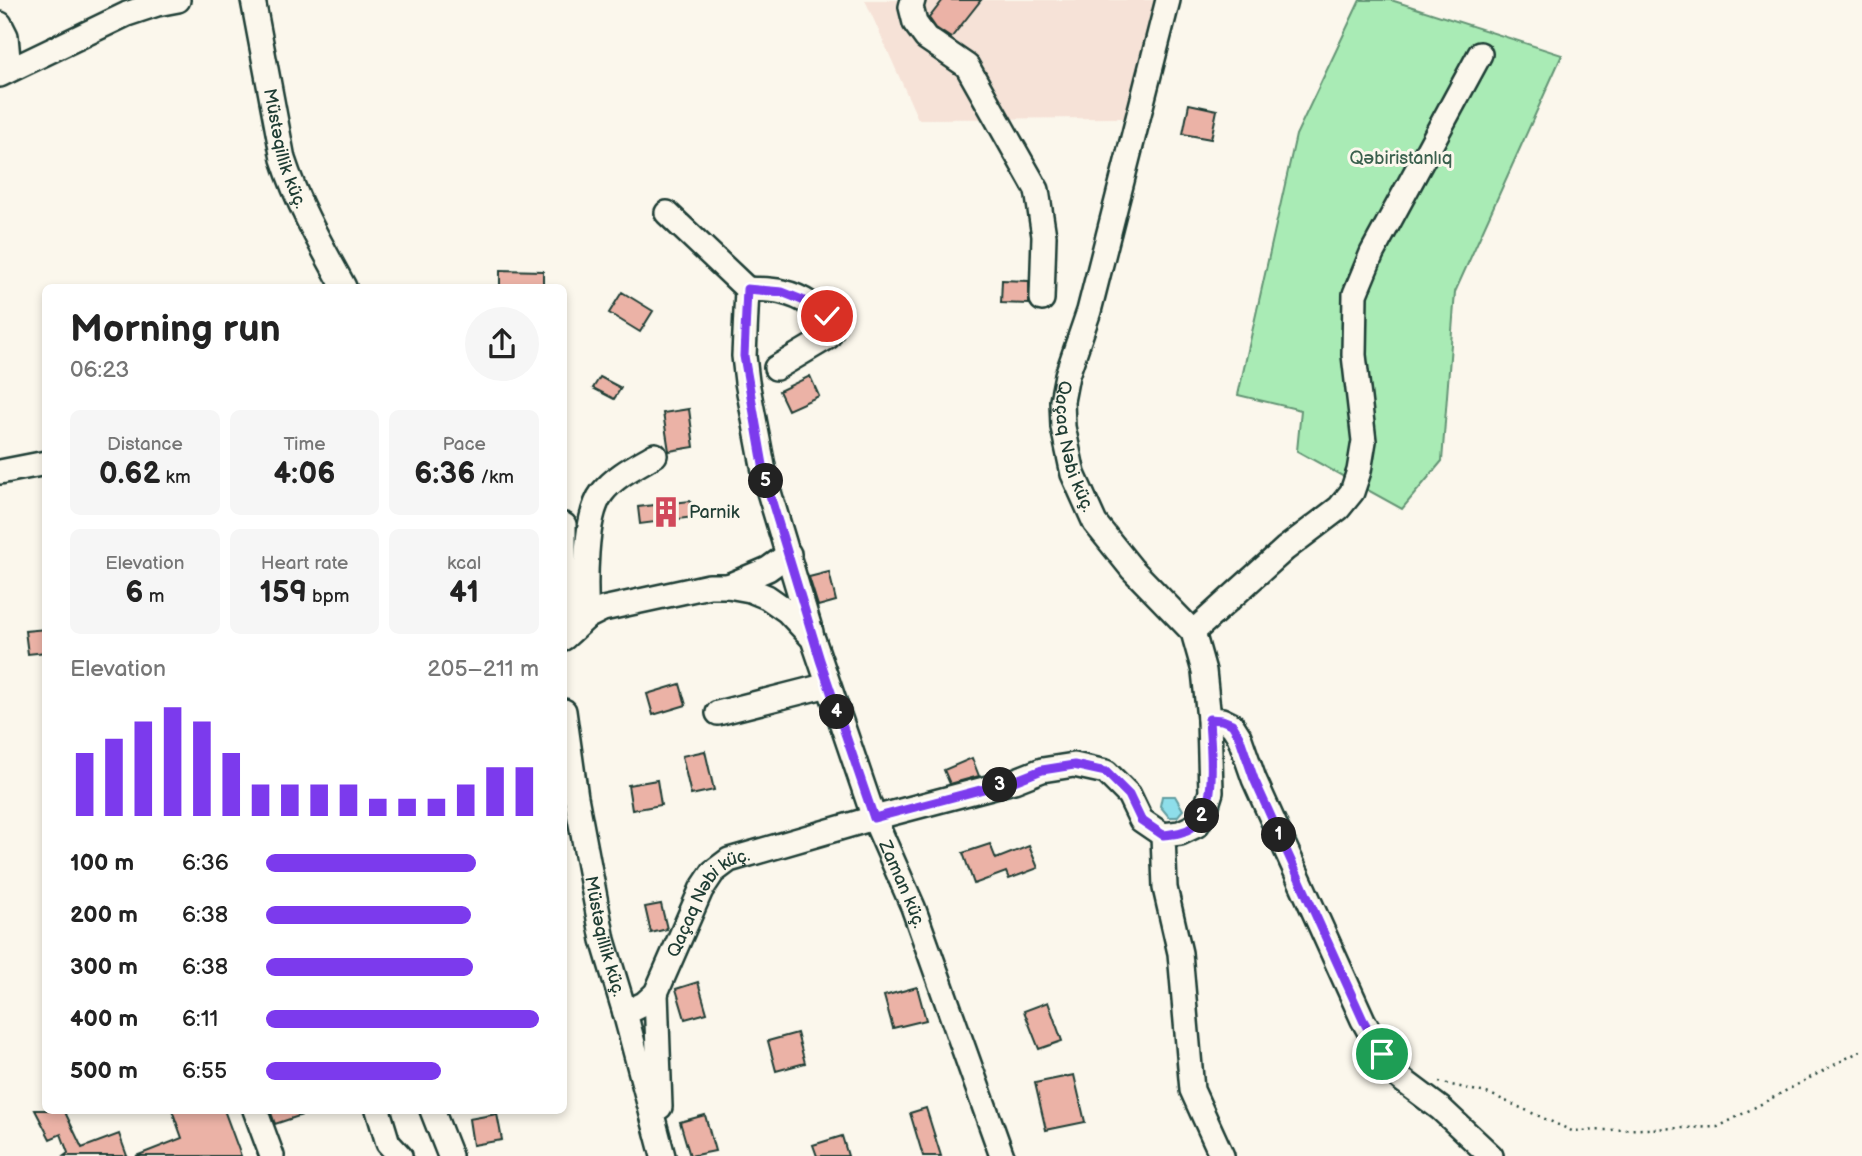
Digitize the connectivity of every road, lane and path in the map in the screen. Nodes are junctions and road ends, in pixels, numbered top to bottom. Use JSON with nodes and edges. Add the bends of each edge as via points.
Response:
{"nodes":[{"id":1,"x":178,"y":0,"type":"edge"},
{"id":2,"x":253,"y":0,"type":"edge"},
{"id":3,"x":913,"y":0,"type":"edge"},
{"id":4,"x":1168,"y":0,"type":"edge"},
{"id":5,"x":0,"y":24,"type":"edge"},
{"id":6,"x":1480,"y":54,"type":"dead end"},
{"id":7,"x":4,"y":72,"type":"edge"},
{"id":8,"x":667,"y":213,"type":"dead end"},
{"id":9,"x":342,"y":284,"type":"edge"},
{"id":10,"x":747,"y":289,"type":"junction"},
{"id":11,"x":1042,"y":299,"type":"dead end"},
{"id":12,"x":776,"y":369,"type":"dead end"},
{"id":13,"x":655,"y":455,"type":"dead end"},
{"id":14,"x":42,"y":464,"type":"edge"},
{"id":15,"x":0,"y":472,"type":"edge"},
{"id":16,"x":789,"y":554,"type":"junction"},
{"id":17,"x":728,"y":586,"type":"junction"},
{"id":18,"x":567,"y":607,"type":"edge"},
{"id":19,"x":574,"y":629,"type":"edge"},
{"id":20,"x":1193,"y":632,"type":"junction"},
{"id":21,"x":813,"y":639,"type":"junction"},
{"id":22,"x":828,"y":685,"type":"junction"},
{"id":23,"x":718,"y":713,"type":"dead end"},
{"id":24,"x":1209,"y":719,"type":"junction"},
{"id":25,"x":567,"y":732,"type":"edge"},
{"id":26,"x":874,"y":818,"type":"junction"},
{"id":27,"x":1163,"y":835,"type":"junction"},
{"id":28,"x":656,"y":993,"type":"junction"},
{"id":29,"x":625,"y":1013,"type":"junction"},
{"id":30,"x":1862,"y":1050,"type":"edge"},
{"id":31,"x":1437,"y":1082,"type":"dead end"},
{"id":32,"x":257,"y":1114,"type":"edge"},
{"id":33,"x":379,"y":1114,"type":"edge"},
{"id":34,"x":434,"y":1114,"type":"edge"},
{"id":35,"x":656,"y":1126,"type":"junction"},
{"id":36,"x":272,"y":1156,"type":"edge"},
{"id":37,"x":400,"y":1156,"type":"edge"},
{"id":38,"x":450,"y":1156,"type":"edge"},
{"id":39,"x":663,"y":1156,"type":"edge"},
{"id":40,"x":1002,"y":1156,"type":"edge"},
{"id":41,"x":1222,"y":1156,"type":"edge"},
{"id":42,"x":1491,"y":1156,"type":"edge"}],
"edges":[{"from":1,"to":7,"type":"street","via":[[127,14]]},
{"from":2,"to":9,"type":"street","name":"Müstəqillik küç.","via":[[283,159],[300,207]]},
{"from":3,"to":11,"type":"street","via":[[915,23],[926,38],[967,66],[1037,190],[1044,236]]},
{"from":4,"to":20,"type":"street","name":"Qaçaq Nəbi küç.","via":[[1089,311],[1067,376],[1063,427],[1073,474],[1096,523],[1132,569]]},
{"from":5,"to":7,"type":"street","via":[[6,36]]},
{"from":6,"to":20,"type":"street","via":[[1372,253],[1355,294],[1354,355],[1364,441],[1352,492]]},
{"from":8,"to":10,"type":"street"},
{"from":10,"to":12,"type":"street","via":[[782,292],[802,300],[827,316],[833,327],[828,337]]},
{"from":10,"to":16,"type":"street","via":[[747,382],[766,482]]},
{"from":13,"to":19,"type":"street","via":[[611,482],[599,496]]},
{"from":14,"to":15,"type":"street"},
{"from":16,"to":17,"type":"street","via":[[768,569]]},
{"from":16,"to":21,"type":"street"},
{"from":17,"to":19,"type":"street","name":"Zaman küç.","via":[[604,609]]},
{"from":17,"to":21,"type":"street","name":"Zaman küç.","via":[[767,597]]},
{"from":18,"to":19,"type":"street"},
{"from":20,"to":24,"type":"street","name":"Qaçaq Nəbi küç.","via":[[1204,671]]},
{"from":21,"to":22,"type":"street","name":"Zaman küç."},
{"from":22,"to":23,"type":"street"},
{"from":22,"to":26,"type":"street","name":"Zaman küç."},
{"from":24,"to":27,"type":"street","name":"Qaçaq Nəbi küç.","via":[[1211,792],[1205,811],[1197,825]]},
{"from":24,"to":42,"type":"street","via":[[1232,724],[1239,736],[1254,779],[1382,1054],[1401,1079]]},
{"from":25,"to":29,"type":"street","name":"Müstəqillik küç.","via":[[603,940]]},
{"from":26,"to":27,"type":"street","name":"Qaçaq Nəbi küç.","via":[[1074,765],[1106,772],[1129,795],[1141,820]]},
{"from":26,"to":28,"type":"street","name":"Qaçaq Nəbi küç.","via":[[729,860],[713,872]]},
{"from":26,"to":40,"type":"street","name":"Zaman küç.","via":[[913,907]]},
{"from":27,"to":41,"type":"street","via":[[1165,888],[1180,953],[1192,1090]]},
{"from":28,"to":29,"type":"street"},
{"from":28,"to":35,"type":"street","via":[[660,1115]]},
{"from":29,"to":35,"type":"street","name":"Müstəqillik küç."},
{"from":30,"to":31,"type":"path","via":[[1718,1127],[1572,1132],[1490,1094]]},
{"from":32,"to":36,"type":"street"},
{"from":33,"to":37,"type":"street","via":[[388,1143]]},
{"from":34,"to":38,"type":"street"},
{"from":35,"to":39,"type":"street","name":"Müstəqillik küç."}]}
